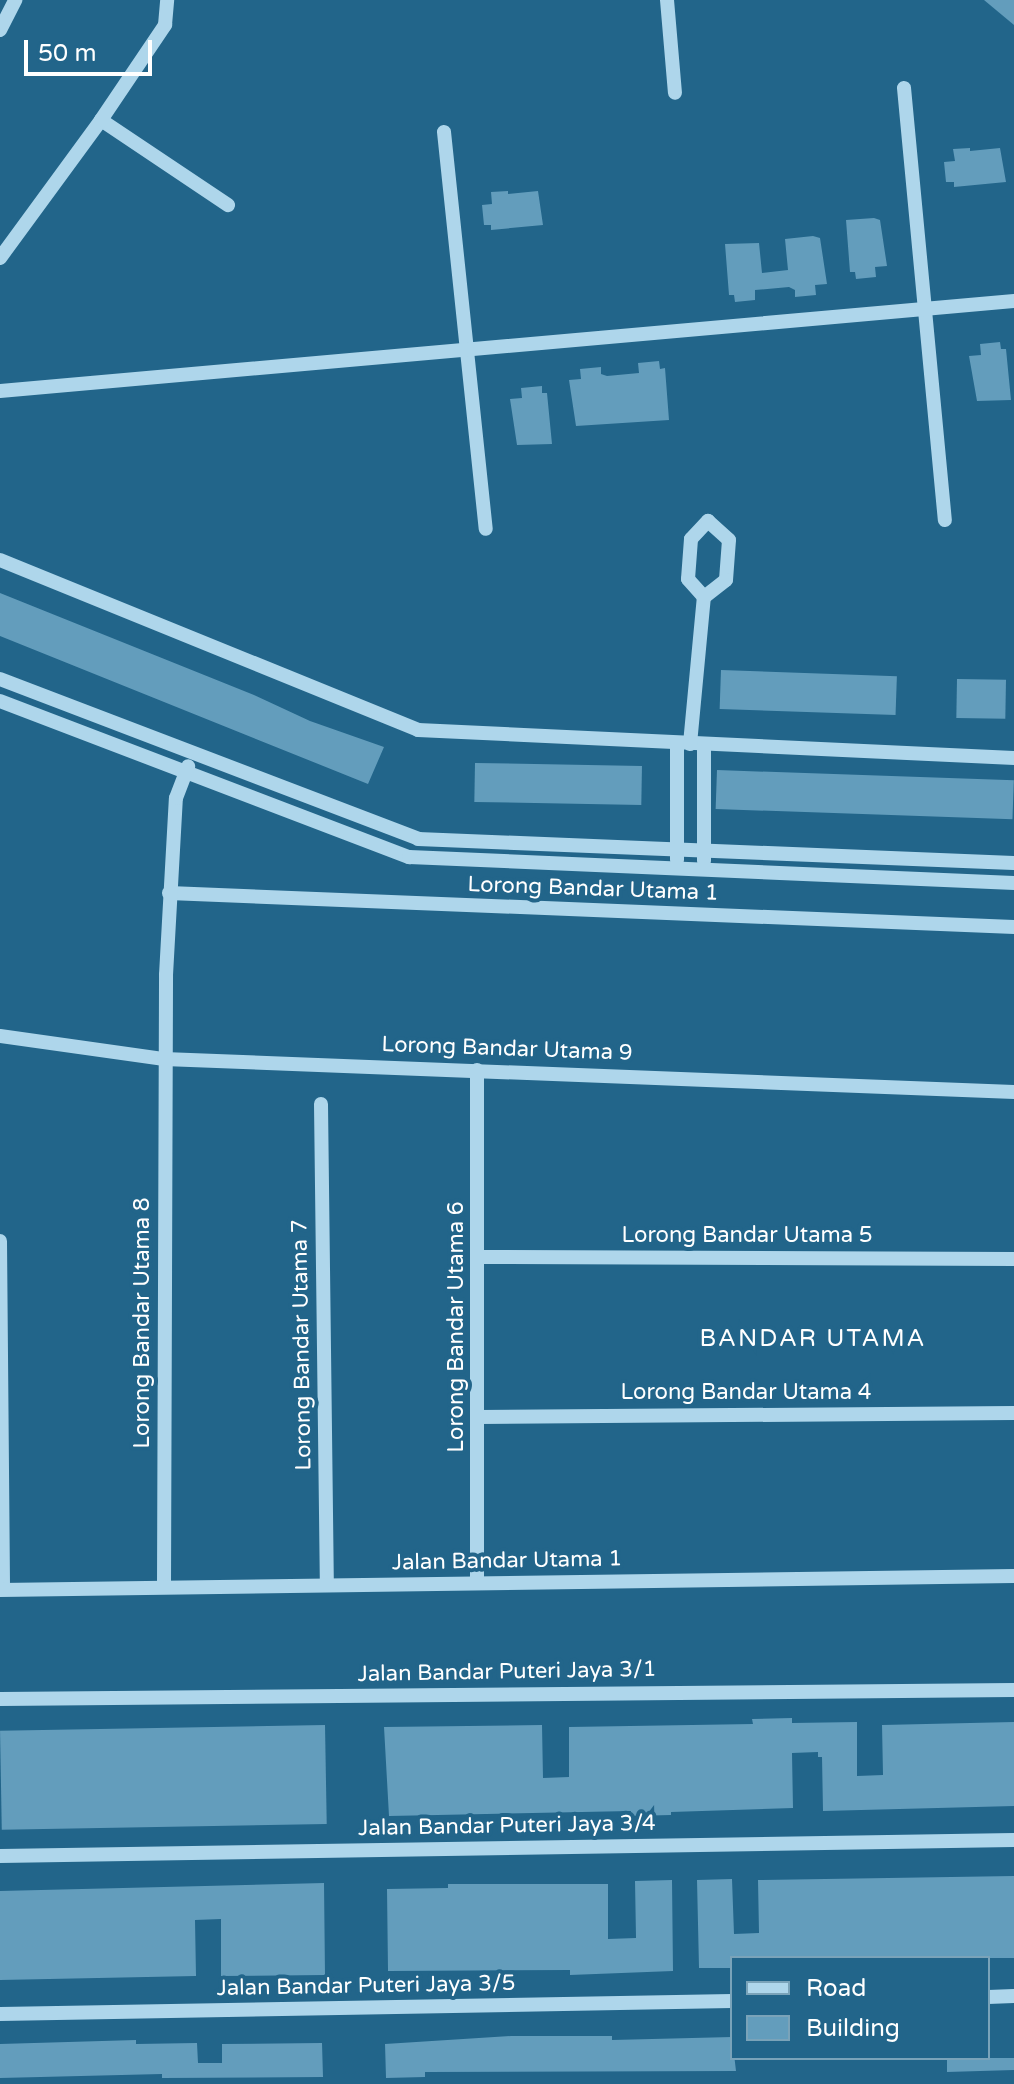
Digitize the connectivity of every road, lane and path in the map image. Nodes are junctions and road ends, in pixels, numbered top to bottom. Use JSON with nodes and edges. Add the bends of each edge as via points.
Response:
{"nodes":[{"id":1,"x":15,"y":0,"type":"edge"},
{"id":2,"x":167,"y":0,"type":"edge"},
{"id":3,"x":667,"y":0,"type":"edge"},
{"id":4,"x":0,"y":30,"type":"edge"},
{"id":5,"x":904,"y":88,"type":"dead end"},
{"id":6,"x":675,"y":93,"type":"dead end"},
{"id":7,"x":101,"y":120,"type":"junction"},
{"id":8,"x":444,"y":132,"type":"dead end"},
{"id":9,"x":228,"y":205,"type":"dead end"},
{"id":10,"x":0,"y":258,"type":"edge"},
{"id":11,"x":1014,"y":301,"type":"edge"},
{"id":12,"x":925,"y":309,"type":"junction"},
{"id":13,"x":467,"y":350,"type":"junction"},
{"id":14,"x":0,"y":391,"type":"edge"},
{"id":15,"x":945,"y":520,"type":"dead end"},
{"id":16,"x":486,"y":529,"type":"dead end"},
{"id":17,"x":0,"y":560,"type":"edge"},
{"id":18,"x":704,"y":597,"type":"junction"},
{"id":19,"x":0,"y":679,"type":"edge"},
{"id":20,"x":0,"y":701,"type":"edge"},
{"id":21,"x":690,"y":744,"type":"junction"},
{"id":22,"x":194,"y":754,"type":"junction"},
{"id":23,"x":1014,"y":758,"type":"edge"},
{"id":24,"x":185,"y":772,"type":"junction"},
{"id":25,"x":678,"y":850,"type":"junction"},
{"id":26,"x":704,"y":851,"type":"junction"},
{"id":27,"x":1014,"y":863,"type":"edge"},
{"id":28,"x":677,"y":868,"type":"junction"},
{"id":29,"x":704,"y":870,"type":"junction"},
{"id":30,"x":1014,"y":883,"type":"edge"},
{"id":31,"x":169,"y":893,"type":"junction"},
{"id":32,"x":1014,"y":927,"type":"edge"},
{"id":33,"x":0,"y":1036,"type":"edge"},
{"id":34,"x":164,"y":1059,"type":"junction"},
{"id":35,"x":477,"y":1070,"type":"junction"},
{"id":36,"x":1014,"y":1092,"type":"edge"},
{"id":37,"x":321,"y":1104,"type":"dead end"},
{"id":38,"x":0,"y":1241,"type":"edge"},
{"id":39,"x":480,"y":1257,"type":"junction"},
{"id":40,"x":1014,"y":1259,"type":"edge"},
{"id":41,"x":1014,"y":1413,"type":"edge"},
{"id":42,"x":479,"y":1417,"type":"junction"},
{"id":43,"x":1,"y":1430,"type":"edge"},
{"id":44,"x":1014,"y":1576,"type":"edge"},
{"id":45,"x":477,"y":1583,"type":"junction"},
{"id":46,"x":327,"y":1585,"type":"junction"},
{"id":47,"x":164,"y":1587,"type":"junction"},
{"id":48,"x":2,"y":1590,"type":"edge"},
{"id":49,"x":1014,"y":1690,"type":"edge"},
{"id":50,"x":0,"y":1699,"type":"edge"},
{"id":51,"x":1014,"y":1840,"type":"edge"},
{"id":52,"x":0,"y":1856,"type":"edge"},
{"id":53,"x":1014,"y":1996,"type":"edge"},
{"id":54,"x":990,"y":1997,"type":"edge"},
{"id":55,"x":730,"y":2001,"type":"edge"},
{"id":56,"x":0,"y":2014,"type":"edge"}],
"edges":[{"from":1,"to":4,"type":"street"},
{"from":2,"to":7,"type":"street","via":[[165,25]]},
{"from":3,"to":6,"type":"street"},
{"from":5,"to":12,"type":"street"},
{"from":7,"to":9,"type":"street"},
{"from":7,"to":10,"type":"street"},
{"from":8,"to":13,"type":"street"},
{"from":11,"to":12,"type":"street"},
{"from":12,"to":13,"type":"street"},
{"from":12,"to":15,"type":"street"},
{"from":13,"to":14,"type":"street"},
{"from":13,"to":16,"type":"street"},
{"from":17,"to":21,"type":"street","via":[[418,730]]},
{"from":18,"to":18,"type":"street","via":[[688,579],[691,539],[708,521],[729,540],[726,580]]},
{"from":18,"to":21,"type":"street"},
{"from":19,"to":22,"type":"street"},
{"from":20,"to":24,"type":"street"},
{"from":21,"to":23,"type":"street"},
{"from":21,"to":25,"type":"street"},
{"from":21,"to":26,"type":"street"},
{"from":22,"to":24,"type":"street","name":"Lorong Bandar Utama 8"},
{"from":22,"to":25,"type":"street","via":[[418,839]]},
{"from":24,"to":28,"type":"street","via":[[409,857]]},
{"from":24,"to":31,"type":"street","name":"Lorong Bandar Utama 8","via":[[176,798]]},
{"from":25,"to":26,"type":"street"},
{"from":25,"to":28,"type":"street"},
{"from":26,"to":27,"type":"street"},
{"from":26,"to":29,"type":"street"},
{"from":28,"to":29,"type":"street"},
{"from":29,"to":30,"type":"street"},
{"from":31,"to":32,"type":"street","name":"Lorong Bandar Utama 1"},
{"from":31,"to":34,"type":"street","name":"Lorong Bandar Utama 8"},
{"from":33,"to":34,"type":"street","name":"Lorong Bandar Utama 9"},
{"from":34,"to":35,"type":"street","name":"Lorong Bandar Utama 9"},
{"from":34,"to":47,"type":"street","name":"Lorong Bandar Utama 8"},
{"from":35,"to":36,"type":"street","name":"Lorong Bandar Utama 9"},
{"from":35,"to":39,"type":"street","name":"Lorong Bandar Utama 6"},
{"from":37,"to":46,"type":"street","name":"Lorong Bandar Utama 7"},
{"from":38,"to":43,"type":"street"},
{"from":39,"to":40,"type":"street","name":"Lorong Bandar Utama 5"},
{"from":39,"to":42,"type":"street","name":"Lorong Bandar Utama 6"},
{"from":41,"to":42,"type":"street","name":"Lorong Bandar Utama 4"},
{"from":42,"to":45,"type":"street","name":"Lorong Bandar Utama 6"},
{"from":43,"to":48,"type":"street"},
{"from":44,"to":45,"type":"street","name":"Jalan Bandar Utama 1"},
{"from":45,"to":46,"type":"street","name":"Jalan Bandar Utama 1"},
{"from":46,"to":47,"type":"street","name":"Jalan Bandar Utama 1"},
{"from":47,"to":48,"type":"street","name":"Jalan Bandar Utama 1"},
{"from":49,"to":50,"type":"street","name":"Jalan Bandar Puteri Jaya 3/1"},
{"from":51,"to":52,"type":"street","name":"Jalan Bandar Puteri Jaya 3/4"},
{"from":53,"to":54,"type":"street"},
{"from":55,"to":56,"type":"street","name":"Jalan Bandar Puteri Jaya 3/5"}]}
